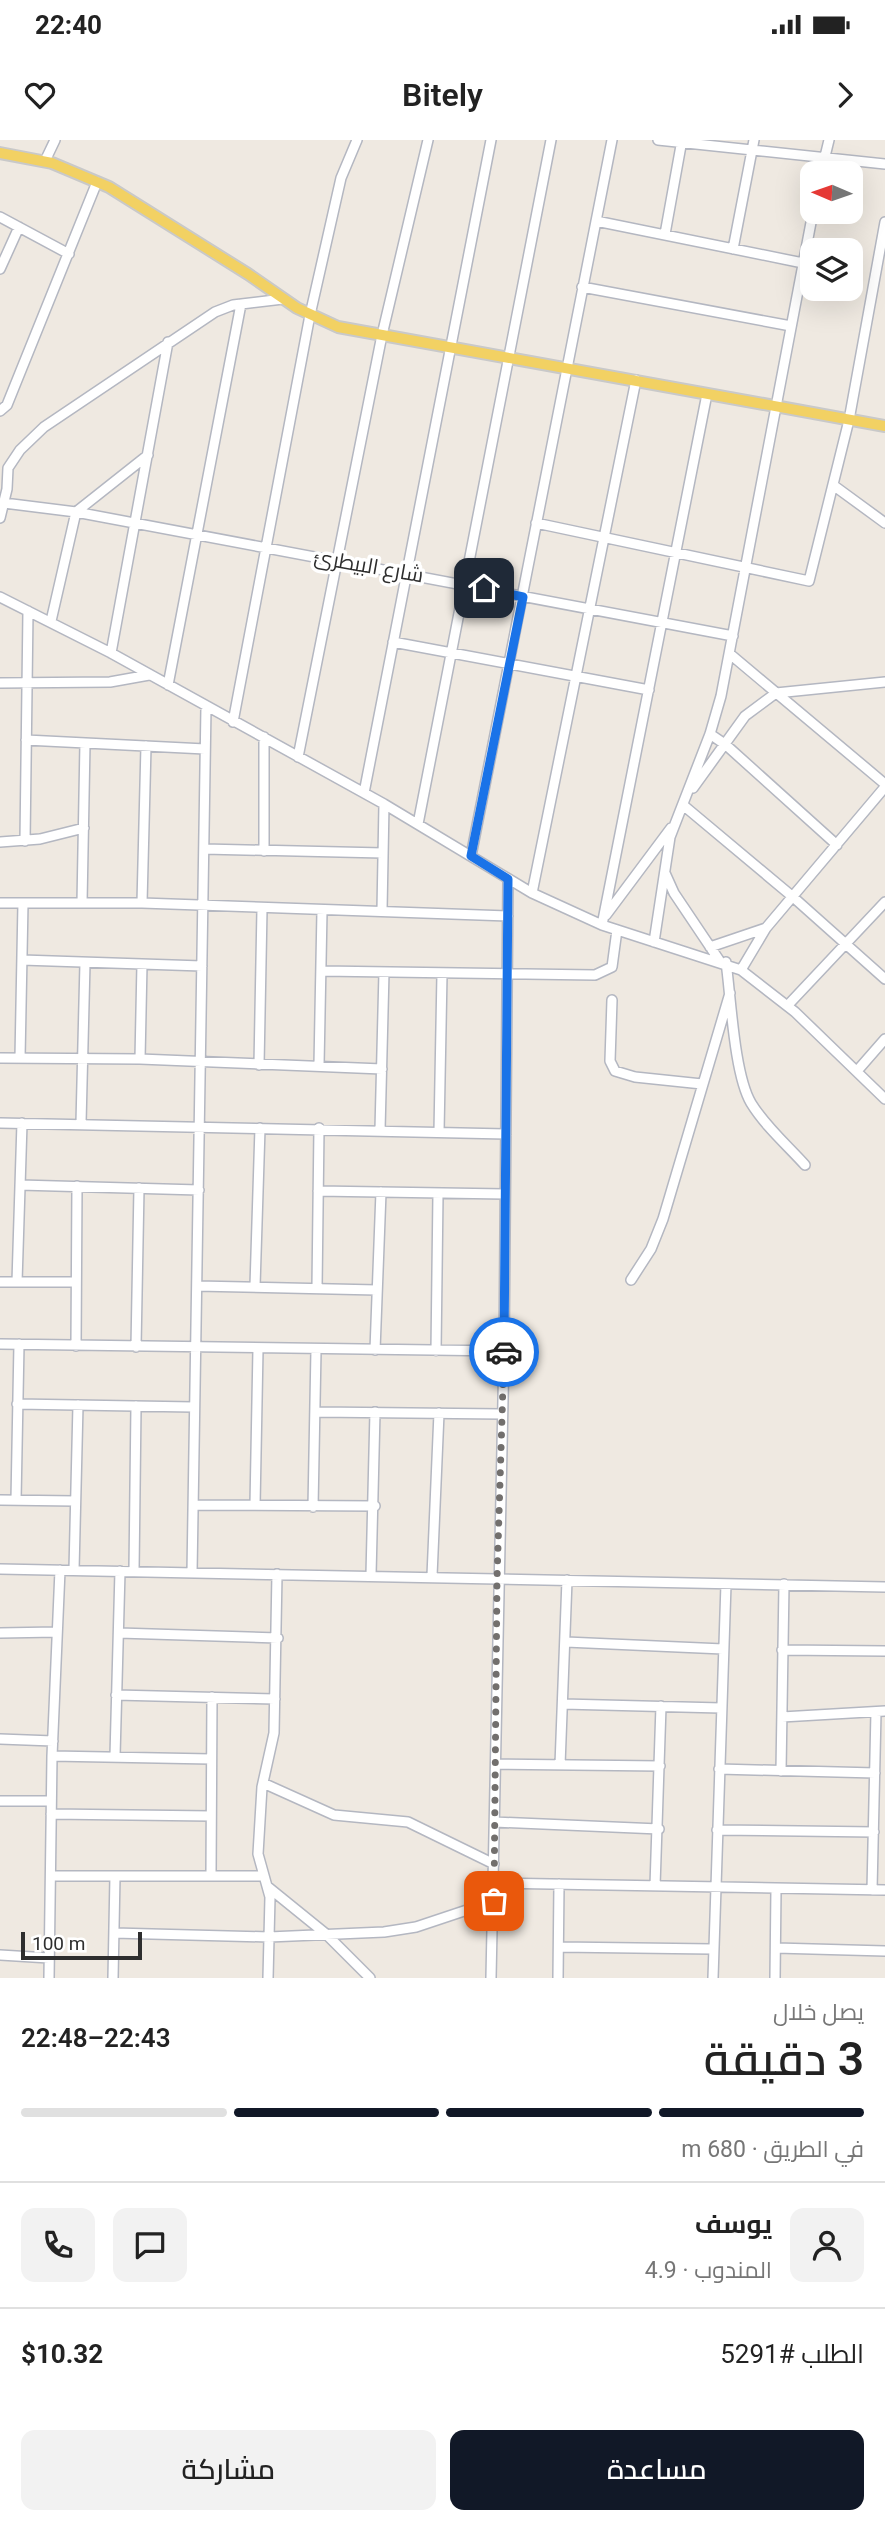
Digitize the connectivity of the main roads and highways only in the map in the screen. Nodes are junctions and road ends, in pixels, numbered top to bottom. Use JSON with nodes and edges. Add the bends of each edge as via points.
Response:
{"nodes":[{"id":1,"x":1,"y":152,"type":"edge"},
{"id":2,"x":885,"y":426,"type":"edge"}],
"edges":[{"from":1,"to":2,"type":"main road","via":[[45,161],[97,181],[151,211],[283,299],[338,327]]}]}
